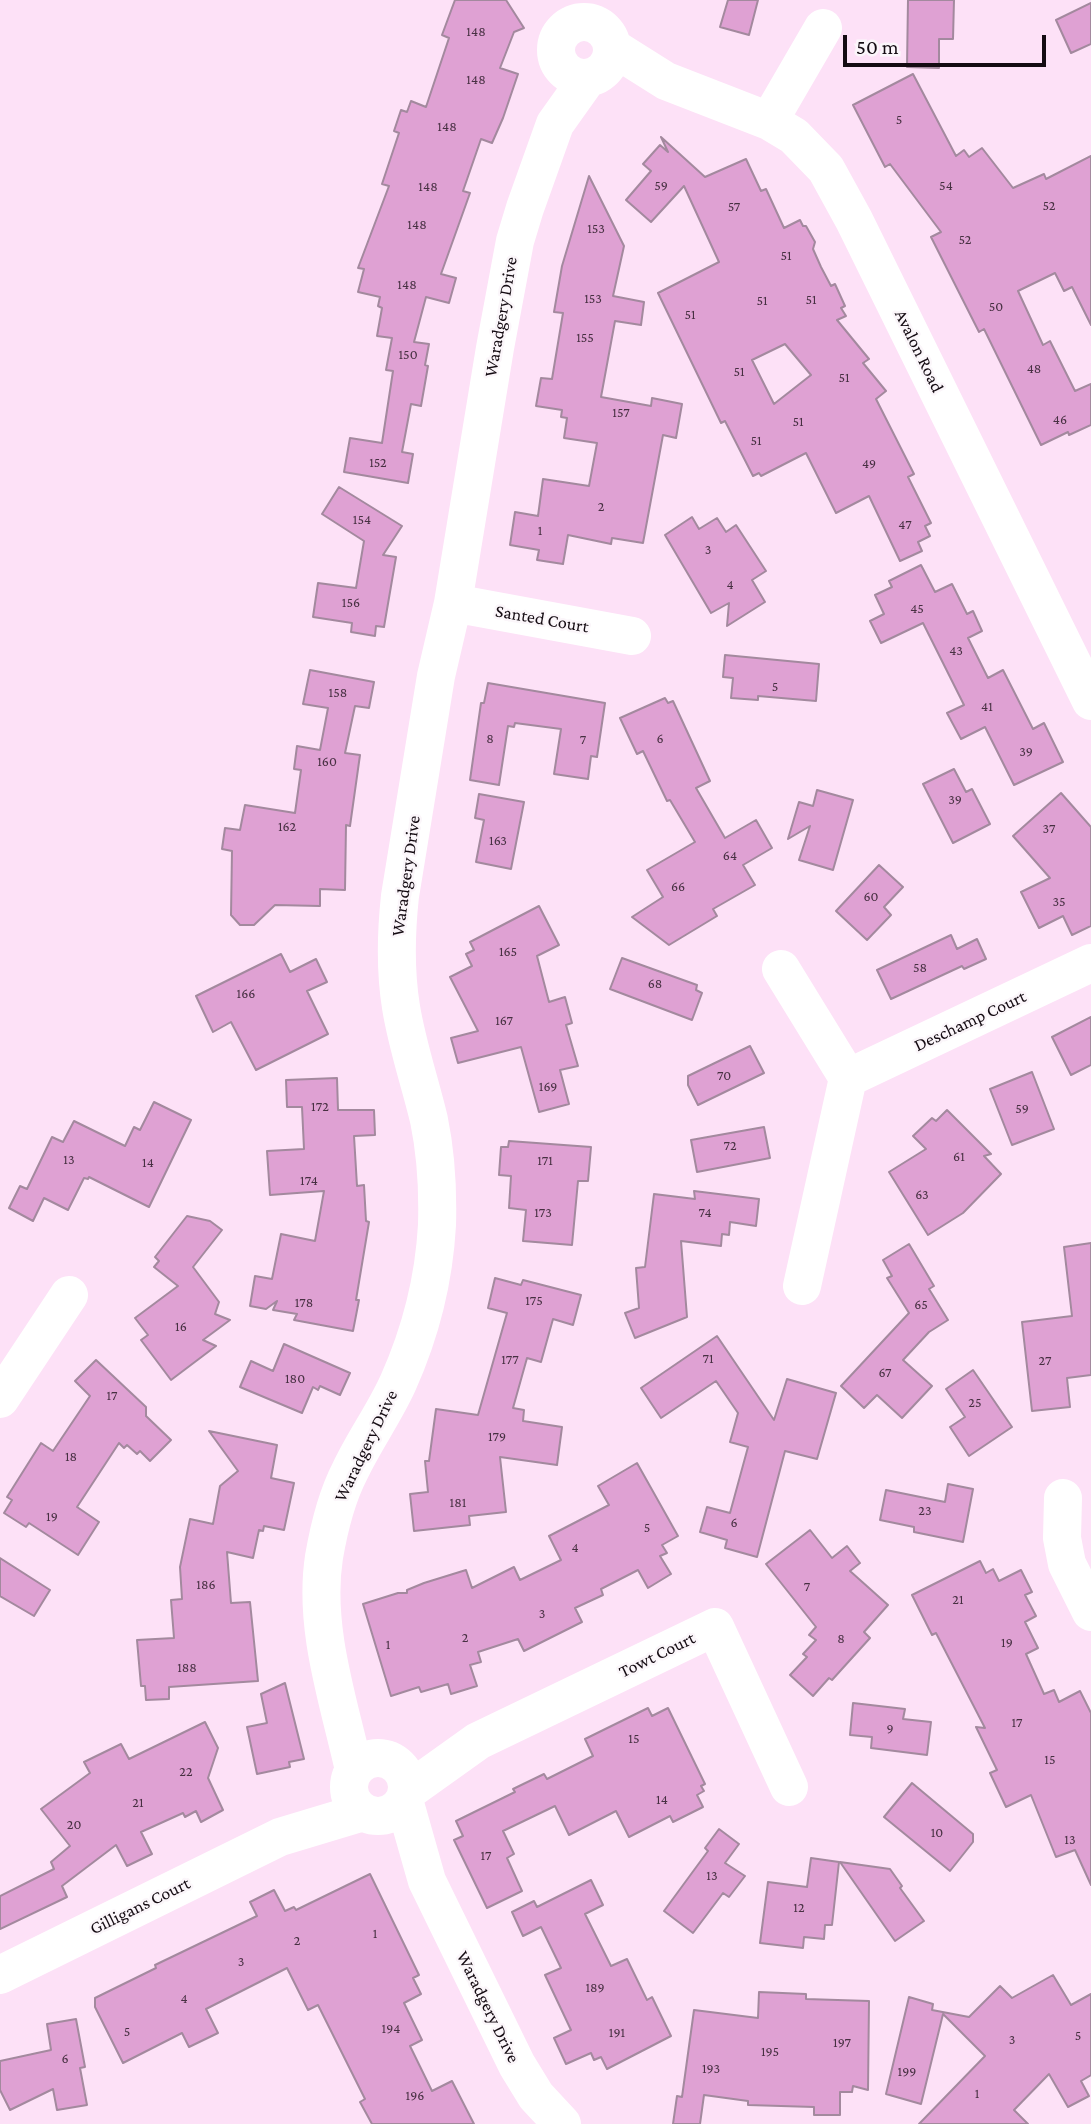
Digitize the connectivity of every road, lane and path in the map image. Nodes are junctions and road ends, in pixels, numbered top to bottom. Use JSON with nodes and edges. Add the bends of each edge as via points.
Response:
{"nodes":[{"id":1,"x":823,"y":28,"type":"dead end"},
{"id":2,"x":592,"y":40,"type":"edge"},
{"id":3,"x":769,"y":121,"type":"junction"},
{"id":4,"x":453,"y":603,"type":"junction"},
{"id":5,"x":632,"y":636,"type":"dead end"},
{"id":6,"x":1091,"y":701,"type":"edge"},
{"id":7,"x":1091,"y":963,"type":"edge"},
{"id":8,"x":781,"y":969,"type":"dead end"},
{"id":9,"x":848,"y":1078,"type":"junction"},
{"id":10,"x":802,"y":1286,"type":"dead end"},
{"id":11,"x":69,"y":1295,"type":"dead end"},
{"id":12,"x":0,"y":1399,"type":"edge"},
{"id":13,"x":1063,"y":1498,"type":"dead end"},
{"id":14,"x":1091,"y":1612,"type":"edge"},
{"id":15,"x":379,"y":1787,"type":"junction"},
{"id":16,"x":789,"y":1787,"type":"dead end"},
{"id":17,"x":0,"y":1975,"type":"edge"},
{"id":18,"x":562,"y":2124,"type":"edge"}],
"edges":[{"from":1,"to":3,"type":"street"},
{"from":2,"to":3,"type":"street","name":"Avalon Road","via":[[666,82]]},
{"from":2,"to":4,"type":"street","name":"Waradgery Drive","via":[[555,124],[515,241]]},
{"from":3,"to":6,"type":"street","name":"Avalon Road","via":[[806,146],[836,185]]},
{"from":4,"to":5,"type":"street","name":"Santed Court"},
{"from":4,"to":15,"type":"street","name":"Waradgery Drive","via":[[436,677],[396,930],[400,1005],[434,1148],[433,1265],[413,1346],[389,1401],[348,1474],[324,1557],[325,1645],[339,1699]]},
{"from":7,"to":9,"type":"street","name":"Deschamp Court"},
{"from":8,"to":9,"type":"street"},
{"from":9,"to":10,"type":"street"},
{"from":11,"to":12,"type":"street"},
{"from":13,"to":14,"type":"street","via":[[1067,1564]]},
{"from":15,"to":16,"type":"street","name":"Towt Court","via":[[715,1627]]},
{"from":15,"to":17,"type":"street","name":"Gilligans Court"},
{"from":15,"to":18,"type":"street","name":"Waradgery Drive","via":[[517,2065],[536,2096]]}]}
